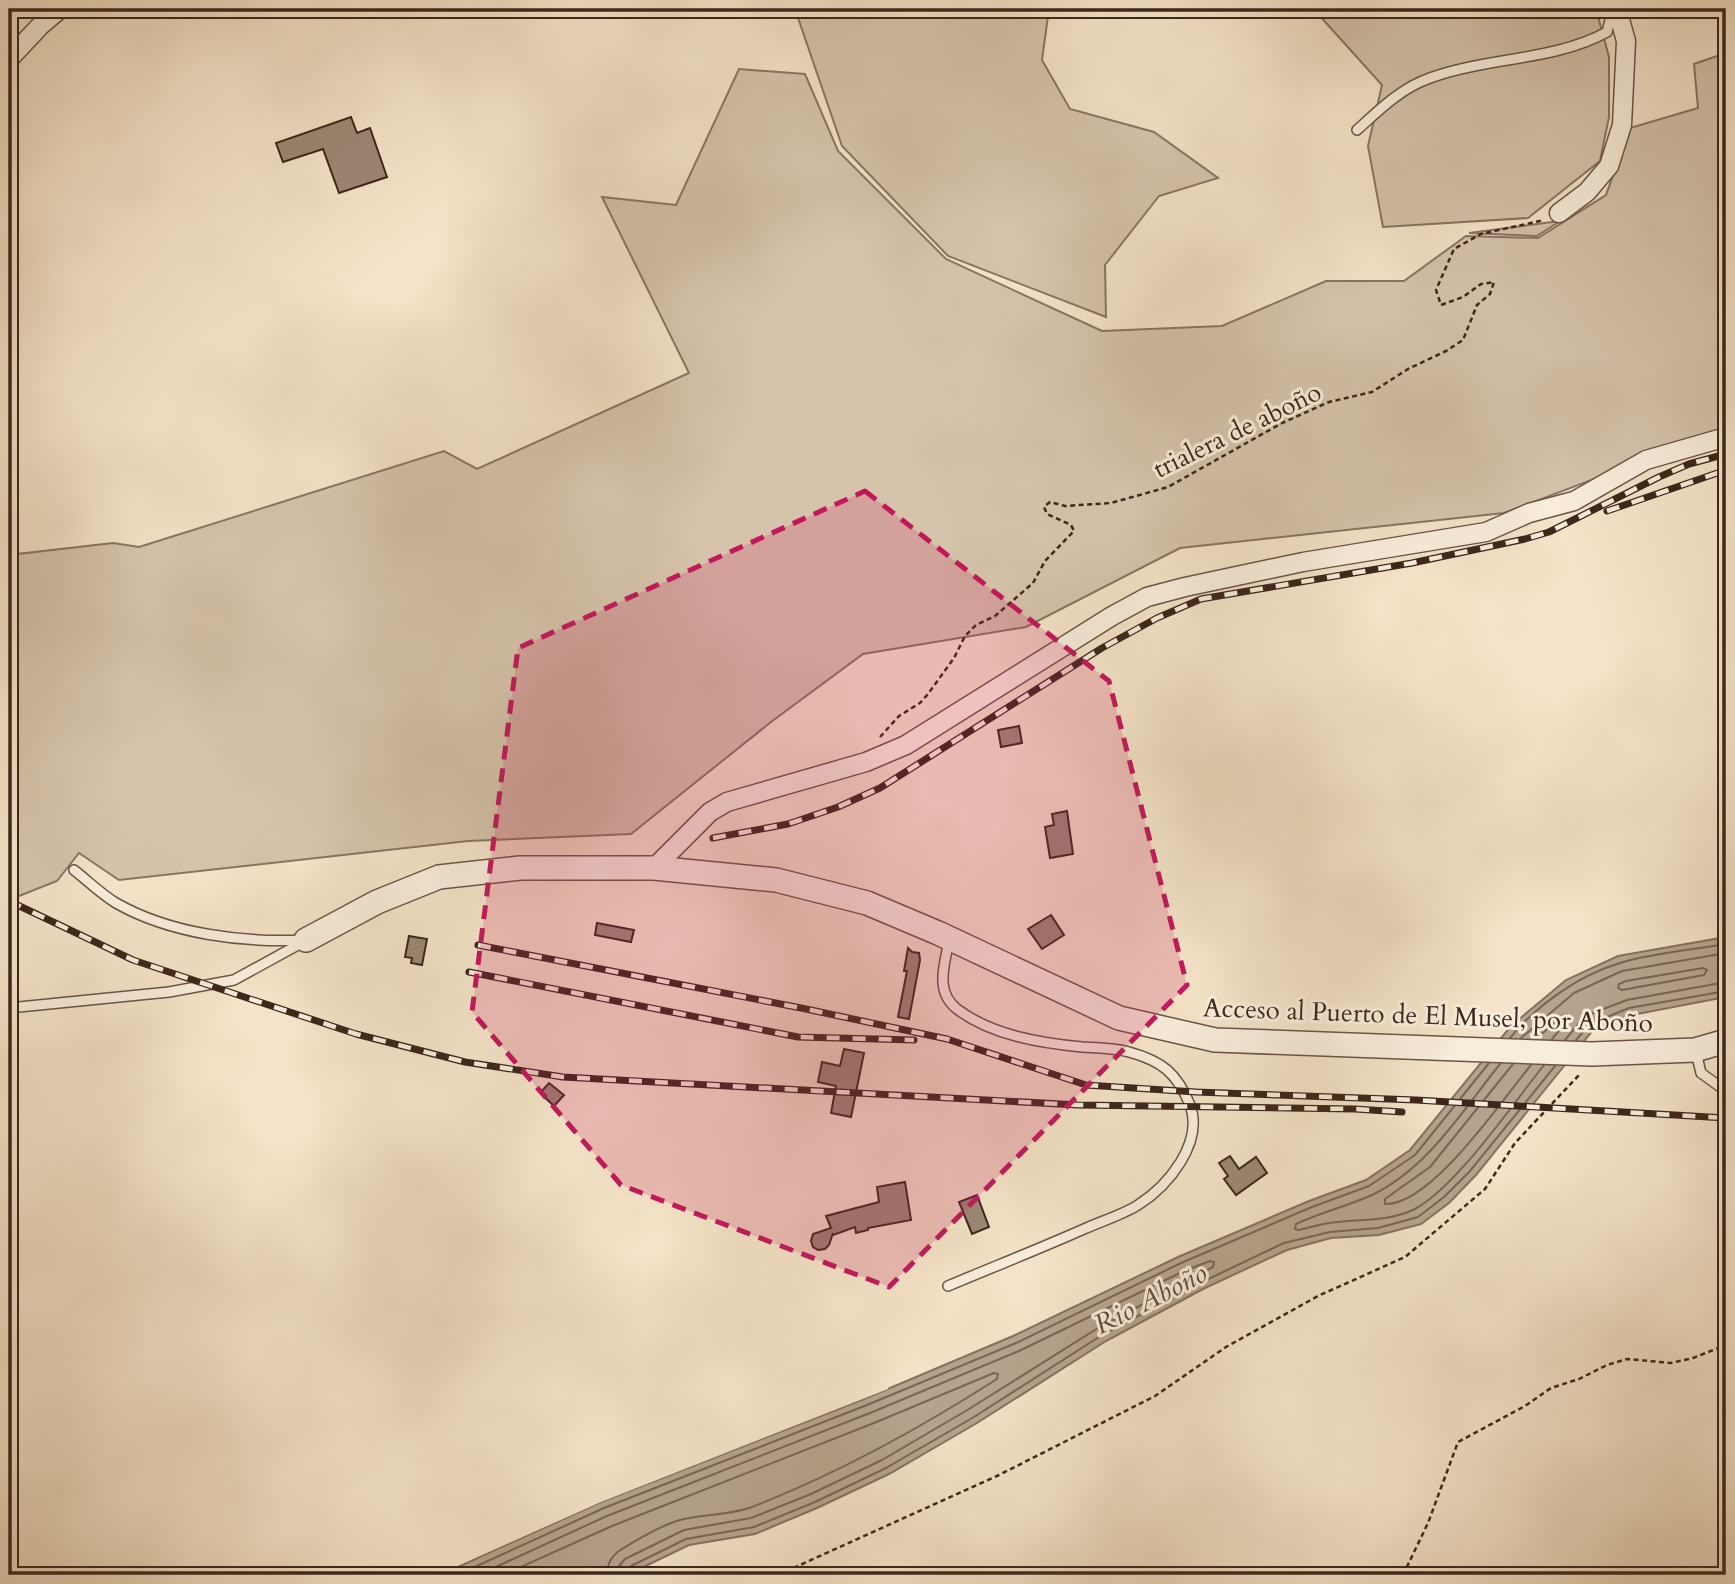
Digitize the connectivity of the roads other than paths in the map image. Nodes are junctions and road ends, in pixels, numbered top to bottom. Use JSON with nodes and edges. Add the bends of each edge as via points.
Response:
{"nodes":[{"id":1,"x":60,"y":9,"type":"edge"},
{"id":2,"x":1615,"y":9,"type":"edge"},
{"id":3,"x":9,"y":59,"type":"edge"},
{"id":4,"x":1357,"y":130,"type":"dead end"},
{"id":5,"x":1559,"y":213,"type":"road end"},
{"id":6,"x":1726,"y":437,"type":"edge"},
{"id":7,"x":654,"y":868,"type":"junction"},
{"id":8,"x":74,"y":870,"type":"dead end"},
{"id":9,"x":949,"y":938,"type":"junction"},
{"id":10,"x":306,"y":940,"type":"junction"},
{"id":11,"x":9,"y":1008,"type":"edge"},
{"id":12,"x":1726,"y":1041,"type":"edge"},
{"id":13,"x":1695,"y":1050,"type":"junction"},
{"id":14,"x":1726,"y":1091,"type":"edge"},
{"id":15,"x":948,"y":1286,"type":"dead end"}],
"edges":[{"from":1,"to":3,"type":"street"},
{"from":2,"to":4,"type":"lane","via":[[1606,32],[1589,41],[1429,78],[1397,95]]},
{"from":2,"to":5,"type":"street","via":[[1626,41],[1622,125],[1609,166],[1587,192]]},
{"from":6,"to":7,"type":"street","via":[[1646,460],[1574,501],[1529,513],[1486,532],[1303,562],[1147,597],[906,745],[866,762],[726,802]]},
{"from":7,"to":9,"type":"street","name":"Acceso al Puerto de El Musel, por Aboño","via":[[776,880],[867,903]]},
{"from":7,"to":10,"type":"street","name":"Acceso al Puerto de El Musel, por Aboño","via":[[520,868],[439,877],[377,902]]},
{"from":8,"to":10,"type":"lane","via":[[117,903],[163,923],[237,939]]},
{"from":9,"to":13,"type":"street","name":"Acceso al Puerto de El Musel, por Aboño","via":[[1119,1018],[1215,1040],[1596,1054]]},
{"from":9,"to":15,"type":"lane","via":[[943,990],[956,1008],[998,1031],[1059,1045],[1128,1052],[1160,1064],[1182,1084],[1193,1113],[1190,1141],[1181,1162],[1170,1180],[1137,1206]]},
{"from":10,"to":11,"type":"lane","name":"Acceso al Puerto de El Musel, por Aboño","via":[[234,980],[169,992]]},
{"from":12,"to":13,"type":"street","name":"Acceso al Puerto de El Musel, por Aboño"},
{"from":13,"to":14,"type":"lane","via":[[1701,1073]]}]}
